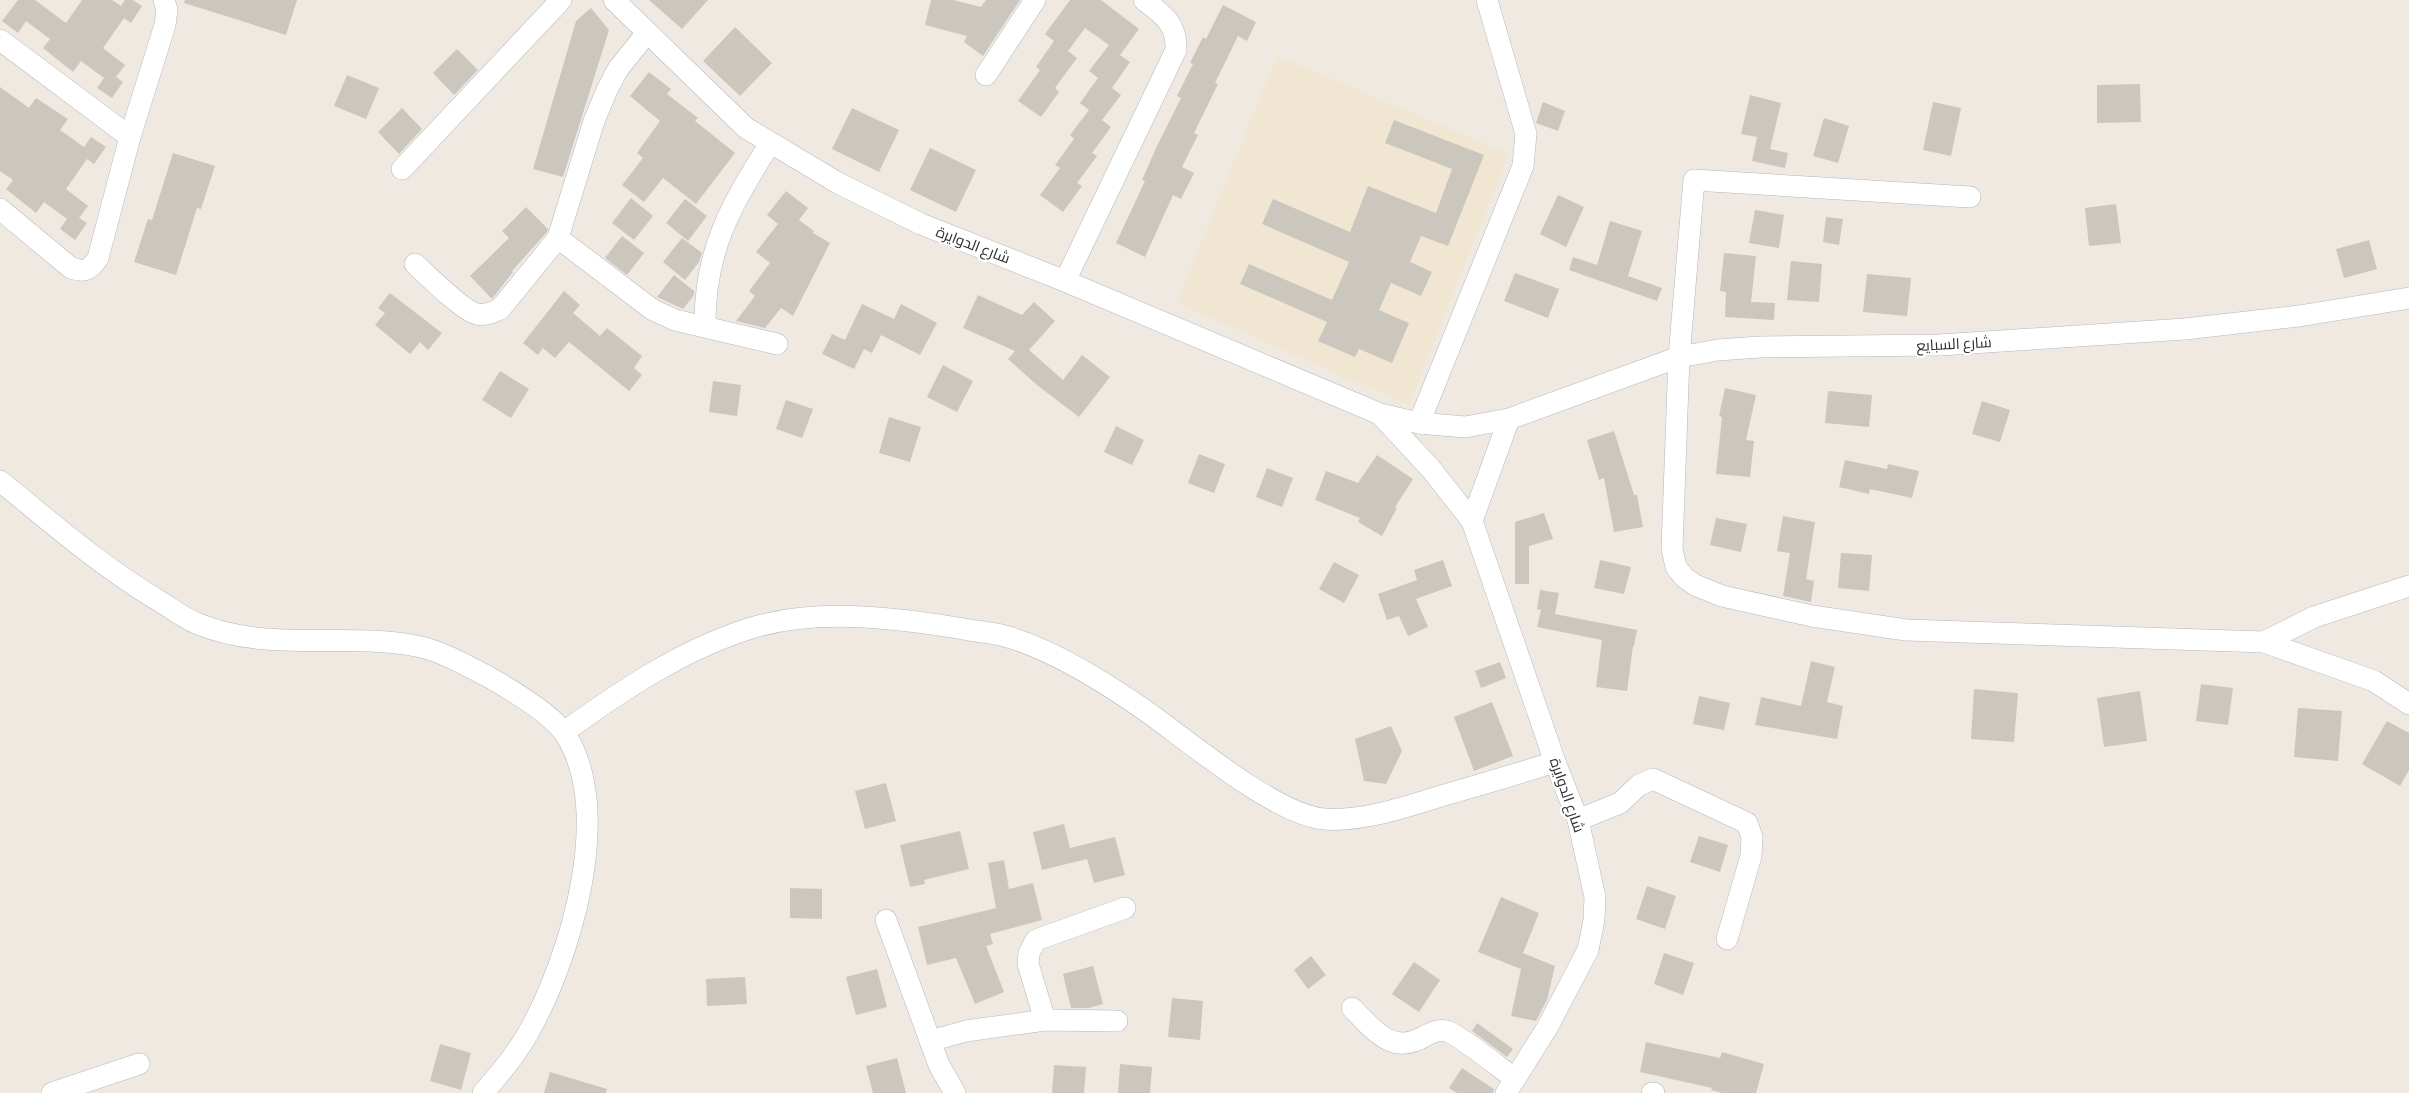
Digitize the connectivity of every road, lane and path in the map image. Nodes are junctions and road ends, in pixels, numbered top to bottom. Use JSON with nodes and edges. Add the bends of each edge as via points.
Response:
{"nodes":[{"id":1,"x":164,"y":0,"type":"edge"},
{"id":2,"x":561,"y":0,"type":"edge"},
{"id":3,"x":614,"y":0,"type":"edge"},
{"id":4,"x":1035,"y":0,"type":"edge"},
{"id":5,"x":1144,"y":0,"type":"edge"},
{"id":6,"x":1487,"y":0,"type":"edge"},
{"id":7,"x":647,"y":33,"type":"junction"},
{"id":8,"x":0,"y":40,"type":"edge"},
{"id":9,"x":986,"y":75,"type":"dead end"},
{"id":10,"x":130,"y":137,"type":"junction"},
{"id":11,"x":770,"y":144,"type":"junction"},
{"id":12,"x":402,"y":169,"type":"dead end"},
{"id":13,"x":1970,"y":197,"type":"dead end"},
{"id":14,"x":0,"y":209,"type":"edge"},
{"id":15,"x":558,"y":238,"type":"junction"},
{"id":16,"x":415,"y":264,"type":"dead end"},
{"id":17,"x":1065,"y":281,"type":"junction"},
{"id":18,"x":2409,"y":298,"type":"edge"},
{"id":19,"x":705,"y":326,"type":"junction"},
{"id":20,"x":777,"y":344,"type":"dead end"},
{"id":21,"x":1679,"y":357,"type":"junction"},
{"id":22,"x":1380,"y":414,"type":"junction"},
{"id":23,"x":1509,"y":419,"type":"junction"},
{"id":24,"x":1419,"y":423,"type":"junction"},
{"id":25,"x":0,"y":481,"type":"edge"},
{"id":26,"x":1472,"y":521,"type":"junction"},
{"id":27,"x":2409,"y":586,"type":"edge"},
{"id":28,"x":2264,"y":642,"type":"junction"},
{"id":29,"x":2409,"y":704,"type":"edge"},
{"id":30,"x":564,"y":732,"type":"junction"},
{"id":31,"x":1555,"y":762,"type":"junction"},
{"id":32,"x":1578,"y":820,"type":"junction"},
{"id":33,"x":1125,"y":908,"type":"dead end"},
{"id":34,"x":886,"y":920,"type":"dead end"},
{"id":35,"x":1727,"y":939,"type":"dead end"},
{"id":36,"x":1352,"y":1008,"type":"dead end"},
{"id":37,"x":1045,"y":1020,"type":"junction"},
{"id":38,"x":1117,"y":1020,"type":"dead end"},
{"id":39,"x":930,"y":1041,"type":"junction"},
{"id":40,"x":139,"y":1064,"type":"dead end"},
{"id":41,"x":1511,"y":1086,"type":"edge"},
{"id":42,"x":52,"y":1093,"type":"edge"},
{"id":43,"x":483,"y":1093,"type":"edge"},
{"id":44,"x":955,"y":1093,"type":"edge"}],
"edges":[{"from":1,"to":10,"type":"street","via":[[165,25]]},
{"from":2,"to":12,"type":"street"},
{"from":3,"to":7,"type":"street","name":"شارع الدوايرة"},
{"from":4,"to":9,"type":"street"},
{"from":5,"to":17,"type":"street","via":[[1172,25],[1176,50]]},
{"from":6,"to":24,"type":"street","via":[[1526,134],[1523,166]]},
{"from":7,"to":11,"type":"street","name":"شارع الدوايرة","via":[[746,128]]},
{"from":7,"to":15,"type":"street","via":[[618,69],[607,90]]},
{"from":8,"to":10,"type":"street"},
{"from":10,"to":14,"type":"street","via":[[98,258],[91,268],[81,272],[71,268]]},
{"from":11,"to":17,"type":"street","name":"شارع الدوايرة","via":[[921,224]]},
{"from":11,"to":19,"type":"street","via":[[725,221],[704,300]]},
{"from":13,"to":21,"type":"street","via":[[1694,180]]},
{"from":15,"to":16,"type":"street","via":[[500,309],[491,314],[477,314],[465,308]]},
{"from":15,"to":19,"type":"street","via":[[653,310],[675,320]]},
{"from":17,"to":22,"type":"street","name":"شارع الدوايرة"},
{"from":18,"to":21,"type":"street","name":"شارع السبايع","via":[[2185,330],[1940,345],[1760,347]]},
{"from":19,"to":20,"type":"street"},
{"from":21,"to":23,"type":"street","name":"شارع السبايع"},
{"from":21,"to":28,"type":"street","via":[[1672,549],[1676,567],[1695,585],[1722,596],[1812,616],[1906,630]]},
{"from":22,"to":24,"type":"street","name":"شارع السبايع"},
{"from":22,"to":26,"type":"street","name":"شارع الدوايرة"},
{"from":23,"to":24,"type":"street","name":"شارع السبايع","via":[[1465,427]]},
{"from":23,"to":26,"type":"street"},
{"from":25,"to":30,"type":"street","via":[[126,582],[195,622],[235,636],[271,641],[380,641],[418,646],[504,685]]},
{"from":26,"to":31,"type":"street","name":"شارع الدوايرة"},
{"from":27,"to":28,"type":"street","via":[[2314,617]]},
{"from":28,"to":29,"type":"street","via":[[2374,681]]},
{"from":30,"to":31,"type":"street","via":[[619,692],[686,654],[749,629],[792,620],[841,617],[914,621],[1002,636],[1066,661],[1139,706],[1255,789],[1297,812],[1324,819],[1399,809]]},
{"from":30,"to":43,"type":"street","via":[[577,756],[586,796],[584,872],[575,918],[553,981],[527,1036]]},
{"from":31,"to":32,"type":"street","name":"شارع الدوايرة"},
{"from":32,"to":35,"type":"street","via":[[1620,803],[1639,785],[1653,779],[1747,823],[1752,837],[1751,856]]},
{"from":32,"to":41,"type":"street","name":"شارع الدوايرة","via":[[1595,897],[1588,950],[1547,1029]]},
{"from":33,"to":37,"type":"street","via":[[1036,940],[1028,964]]},
{"from":34,"to":39,"type":"street"},
{"from":36,"to":41,"type":"street","via":[[1381,1037],[1392,1042],[1407,1044],[1433,1031],[1449,1032]]},
{"from":37,"to":38,"type":"street"},
{"from":37,"to":39,"type":"street","via":[[966,1031]]},
{"from":39,"to":44,"type":"street"},
{"from":40,"to":42,"type":"street"}]}
